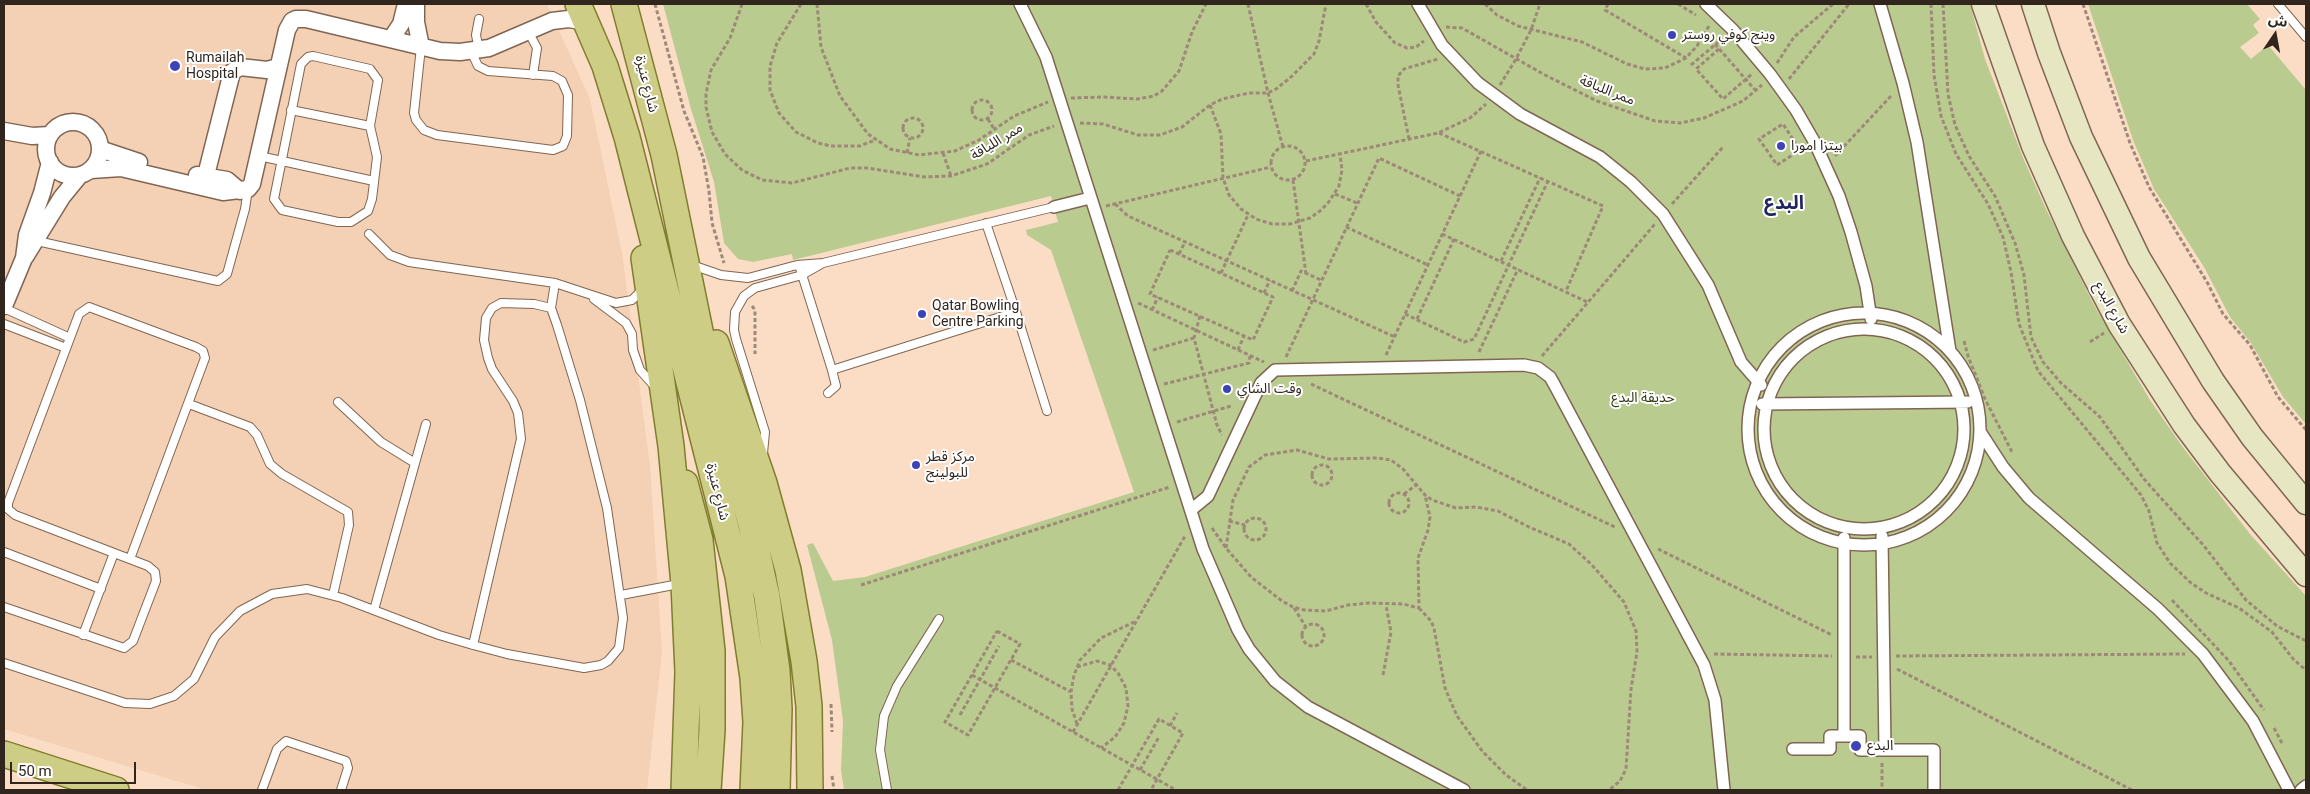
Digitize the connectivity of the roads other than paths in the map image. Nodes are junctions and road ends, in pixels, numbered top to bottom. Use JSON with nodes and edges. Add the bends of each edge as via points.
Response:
{"nodes":[{"id":1,"x":406,"y":4,"type":"edge"},
{"id":2,"x":416,"y":4,"type":"edge"},
{"id":3,"x":624,"y":4,"type":"edge"},
{"id":4,"x":1020,"y":4,"type":"edge"},
{"id":5,"x":1418,"y":4,"type":"edge"},
{"id":6,"x":1880,"y":4,"type":"edge"},
{"id":7,"x":1983,"y":4,"type":"edge"},
{"id":8,"x":2033,"y":4,"type":"edge"},
{"id":9,"x":2278,"y":4,"type":"edge"},
{"id":10,"x":1710,"y":7,"type":"edge"},
{"id":11,"x":582,"y":13,"type":"edge"},
{"id":12,"x":479,"y":19,"type":"dead end"},
{"id":13,"x":528,"y":31,"type":"junction"},
{"id":14,"x":2306,"y":37,"type":"edge"},
{"id":15,"x":391,"y":39,"type":"junction"},
{"id":16,"x":421,"y":46,"type":"junction"},
{"id":17,"x":475,"y":51,"type":"junction"},
{"id":18,"x":278,"y":67,"type":"junction"},
{"id":19,"x":532,"y":75,"type":"junction"},
{"id":20,"x":291,"y":110,"type":"junction"},
{"id":21,"x":370,"y":126,"type":"junction"},
{"id":22,"x":4,"y":130,"type":"edge"},
{"id":23,"x":50,"y":135,"type":"junction"},
{"id":24,"x":4,"y":139,"type":"edge"},
{"id":25,"x":100,"y":148,"type":"junction"},
{"id":26,"x":259,"y":156,"type":"junction"},
{"id":27,"x":48,"y":159,"type":"junction"},
{"id":28,"x":280,"y":160,"type":"junction"},
{"id":29,"x":85,"y":173,"type":"junction"},
{"id":30,"x":374,"y":181,"type":"junction"},
{"id":31,"x":204,"y":182,"type":"junction"},
{"id":32,"x":244,"y":190,"type":"junction"},
{"id":33,"x":642,"y":198,"type":"junction"},
{"id":34,"x":1092,"y":203,"type":"junction"},
{"id":35,"x":1054,"y":206,"type":"joint"},
{"id":36,"x":986,"y":223,"type":"junction"},
{"id":37,"x":369,"y":234,"type":"dead end"},
{"id":38,"x":37,"y":241,"type":"junction"},
{"id":39,"x":24,"y":258,"type":"junction"},
{"id":40,"x":685,"y":263,"type":"junction"},
{"id":41,"x":823,"y":263,"type":"junction"},
{"id":42,"x":800,"y":265,"type":"junction"},
{"id":43,"x":802,"y":275,"type":"junction"},
{"id":44,"x":646,"y":282,"type":"junction"},
{"id":45,"x":555,"y":283,"type":"junction"},
{"id":46,"x":591,"y":296,"type":"junction"},
{"id":47,"x":4,"y":307,"type":"edge"},
{"id":48,"x":550,"y":308,"type":"junction"},
{"id":49,"x":696,"y":311,"type":"junction"},
{"id":50,"x":1016,"y":312,"type":"junction"},
{"id":51,"x":1871,"y":313,"type":"junction"},
{"id":52,"x":4,"y":324,"type":"edge"},
{"id":53,"x":1872,"y":329,"type":"junction"},
{"id":54,"x":70,"y":338,"type":"junction"},
{"id":55,"x":66,"y":348,"type":"junction"},
{"id":56,"x":1950,"y":351,"type":"junction"},
{"id":57,"x":832,"y":370,"type":"junction"},
{"id":58,"x":1757,"y":382,"type":"junction"},
{"id":59,"x":1771,"y":391,"type":"junction"},
{"id":60,"x":664,"y":393,"type":"junction"},
{"id":61,"x":828,"y":393,"type":"dead end"},
{"id":62,"x":338,"y":402,"type":"dead end"},
{"id":63,"x":1961,"y":402,"type":"junction"},
{"id":64,"x":1977,"y":402,"type":"junction"},
{"id":65,"x":189,"y":404,"type":"junction"},
{"id":66,"x":1750,"y":404,"type":"junction"},
{"id":67,"x":1767,"y":404,"type":"junction"},
{"id":68,"x":1047,"y":411,"type":"dead end"},
{"id":69,"x":426,"y":424,"type":"dead end"},
{"id":70,"x":1981,"y":434,"type":"junction"},
{"id":71,"x":671,"y":446,"type":"junction"},
{"id":72,"x":415,"y":463,"type":"junction"},
{"id":73,"x":758,"y":463,"type":"junction"},
{"id":74,"x":2306,"y":503,"type":"edge"},
{"id":75,"x":1194,"y":512,"type":"junction"},
{"id":76,"x":1844,"y":526,"type":"junction"},
{"id":77,"x":1882,"y":527,"type":"junction"},
{"id":78,"x":1844,"y":544,"type":"junction"},
{"id":79,"x":1882,"y":544,"type":"junction"},
{"id":80,"x":4,"y":552,"type":"edge"},
{"id":81,"x":114,"y":553,"type":"junction"},
{"id":82,"x":130,"y":559,"type":"junction"},
{"id":83,"x":2306,"y":575,"type":"edge"},
{"id":84,"x":684,"y":584,"type":"junction"},
{"id":85,"x":101,"y":589,"type":"junction"},
{"id":86,"x":333,"y":595,"type":"junction"},
{"id":87,"x":621,"y":595,"type":"junction"},
{"id":88,"x":4,"y":607,"type":"edge"},
{"id":89,"x":374,"y":610,"type":"junction"},
{"id":90,"x":939,"y":619,"type":"dead end"},
{"id":91,"x":83,"y":635,"type":"junction"},
{"id":92,"x":473,"y":645,"type":"junction"},
{"id":93,"x":4,"y":663,"type":"edge"},
{"id":94,"x":688,"y":672,"type":"junction"},
{"id":95,"x":1844,"y":736,"type":"junction"},
{"id":96,"x":1793,"y":749,"type":"dead end"},
{"id":97,"x":1883,"y":750,"type":"junction"},
{"id":98,"x":810,"y":751,"type":"junction"},
{"id":99,"x":6,"y":754,"type":"edge"},
{"id":100,"x":2306,"y":786,"type":"edge"},
{"id":101,"x":116,"y":790,"type":"edge"},
{"id":102,"x":262,"y":790,"type":"edge"},
{"id":103,"x":341,"y":790,"type":"edge"},
{"id":104,"x":669,"y":790,"type":"edge"},
{"id":105,"x":684,"y":790,"type":"edge"},
{"id":106,"x":708,"y":790,"type":"edge"},
{"id":107,"x":753,"y":790,"type":"edge"},
{"id":108,"x":777,"y":790,"type":"edge"},
{"id":109,"x":810,"y":790,"type":"edge"},
{"id":110,"x":819,"y":790,"type":"edge"},
{"id":111,"x":887,"y":790,"type":"edge"},
{"id":112,"x":1464,"y":790,"type":"edge"},
{"id":113,"x":1724,"y":790,"type":"edge"},
{"id":114,"x":1934,"y":790,"type":"edge"},
{"id":115,"x":2289,"y":790,"type":"edge"},
{"id":116,"x":2301,"y":790,"type":"edge"}],
"edges":[{"from":1,"to":15,"type":"street","via":[[401,24]]},
{"from":2,"to":16,"type":"street"},
{"from":3,"to":40,"type":"main road","name":"شارع عنيزة","via":[[662,147]]},
{"from":4,"to":34,"type":"street","via":[[1037,35]]},
{"from":5,"to":58,"type":"street","via":[[1434,34],[1451,56],[1493,96],[1600,157],[1663,214],[1700,272],[1741,362]]},
{"from":6,"to":56,"type":"street","via":[[1904,83],[1917,142]]},
{"from":7,"to":83,"type":"main road","name":"شارع البدع","via":[[2033,146],[2073,236],[2119,324],[2210,460]]},
{"from":8,"to":74,"type":"main road","via":[[2048,53],[2081,137],[2139,258],[2213,381]]},
{"from":9,"to":14,"type":"lane"},
{"from":10,"to":51,"type":"street","via":[[1770,74],[1805,126],[1826,166],[1851,232]]},
{"from":11,"to":13,"type":"street","via":[[546,22]]},
{"from":11,"to":33,"type":"main road","name":"شارع عنيزة","via":[[617,102]]},
{"from":12,"to":17,"type":"lane"},
{"from":13,"to":17,"type":"street"},
{"from":13,"to":19,"type":"lane","via":[[537,48]]},
{"from":15,"to":16,"type":"street"},
{"from":15,"to":18,"type":"street","via":[[296,19],[288,25]]},
{"from":16,"to":17,"type":"street","via":[[440,51]]},
{"from":16,"to":19,"type":"lane","via":[[414,113],[419,126],[430,133],[553,150],[560,148],[567,136],[566,85],[553,76]]},
{"from":17,"to":19,"type":"lane","via":[[474,62],[483,69]]},
{"from":18,"to":26,"type":"street"},
{"from":18,"to":31,"type":"street","via":[[267,70],[240,67],[232,72]]},
{"from":20,"to":21,"type":"lane"},
{"from":20,"to":21,"type":"lane","via":[[301,64],[313,56],[366,67],[374,72],[378,85]]},
{"from":20,"to":28,"type":"lane"},
{"from":21,"to":30,"type":"lane","via":[[376,152]]},
{"from":22,"to":23,"type":"street","via":[[32,136]]},
{"from":23,"to":25,"type":"street","via":[[64,124],[78,123],[95,134]]},
{"from":23,"to":27,"type":"street"},
{"from":24,"to":27,"type":"street","via":[[30,147]]},
{"from":25,"to":29,"type":"street","via":[[99,157]]},
{"from":25,"to":31,"type":"street"},
{"from":26,"to":28,"type":"lane"},
{"from":26,"to":32,"type":"street","via":[[252,184]]},
{"from":27,"to":29,"type":"street","via":[[54,168],[66,175]]},
{"from":27,"to":39,"type":"street","via":[[42,193],[27,235]]},
{"from":28,"to":30,"type":"lane"},
{"from":28,"to":30,"type":"lane","via":[[274,199],[282,210],[295,213],[345,223],[358,220],[371,205]]},
{"from":29,"to":31,"type":"street","via":[[111,168],[131,169]]},
{"from":29,"to":38,"type":"street","via":[[54,209]]},
{"from":31,"to":32,"type":"street","via":[[223,192]]},
{"from":32,"to":38,"type":"lane","via":[[245,210],[227,274],[218,281]]},
{"from":33,"to":44,"type":"main road","name":"شارع عنيزة"},
{"from":33,"to":107,"type":"main road","name":"شارع عنيزة","via":[[745,610],[756,722]]},
{"from":34,"to":35,"type":"street"},
{"from":34,"to":75,"type":"street"},
{"from":35,"to":36,"type":"lane"},
{"from":36,"to":41,"type":"lane"},
{"from":36,"to":50,"type":"lane"},
{"from":37,"to":45,"type":"lane","via":[[390,255],[409,262]]},
{"from":38,"to":39,"type":"street"},
{"from":39,"to":47,"type":"street"},
{"from":40,"to":42,"type":"lane","via":[[732,278],[756,277]]},
{"from":40,"to":49,"type":"main road","name":"شارع عنيزة"},
{"from":41,"to":42,"type":"lane"},
{"from":41,"to":43,"type":"lane"},
{"from":42,"to":43,"type":"lane"},
{"from":43,"to":57,"type":"lane"},
{"from":43,"to":73,"type":"lane","via":[[755,288],[744,296],[735,312],[736,340],[765,432],[763,453]]},
{"from":44,"to":46,"type":"lane","via":[[638,296],[624,303]]},
{"from":44,"to":60,"type":"main road","name":"شارع عنيزة"},
{"from":45,"to":46,"type":"lane"},
{"from":45,"to":48,"type":"lane"},
{"from":46,"to":60,"type":"lane","via":[[626,323],[632,334],[640,370],[654,387]]},
{"from":47,"to":54,"type":"lane"},
{"from":48,"to":87,"type":"lane","via":[[595,453]]},
{"from":48,"to":92,"type":"lane","via":[[501,303],[492,308],[486,318],[484,340],[488,358],[518,413],[520,439]]},
{"from":49,"to":73,"type":"main road","name":"شارع عنيزة","via":[[722,357]]},
{"from":49,"to":108,"type":"main road","name":"شارع عنيزة","via":[[767,597],[779,709]]},
{"from":50,"to":57,"type":"lane"},
{"from":50,"to":68,"type":"lane"},
{"from":51,"to":53,"type":"street"},
{"from":51,"to":56,"type":"street","via":[[1914,324]]},
{"from":51,"to":58,"type":"street","via":[[1839,315],[1810,326],[1784,344]]},
{"from":52,"to":55,"type":"lane"},
{"from":53,"to":59,"type":"street","via":[[1834,333],[1811,344],[1791,360]]},
{"from":53,"to":63,"type":"street","via":[[1898,335],[1933,356],[1950,377]]},
{"from":54,"to":55,"type":"lane"},
{"from":54,"to":65,"type":"lane","via":[[79,314],[88,307],[200,348],[205,362]]},
{"from":55,"to":81,"type":"lane","via":[[8,506],[14,515]]},
{"from":56,"to":64,"type":"street","via":[[1967,374]]},
{"from":57,"to":61,"type":"lane","via":[[836,386]]},
{"from":58,"to":59,"type":"street"},
{"from":58,"to":66,"type":"street"},
{"from":59,"to":67,"type":"street"},
{"from":60,"to":71,"type":"main road","name":"شارع عنيزة"},
{"from":62,"to":72,"type":"lane","via":[[382,442]]},
{"from":63,"to":64,"type":"street"},
{"from":63,"to":67,"type":"street"},
{"from":63,"to":77,"type":"street","via":[[1963,443],[1949,482],[1920,512]]},
{"from":64,"to":70,"type":"street"},
{"from":65,"to":82,"type":"lane"},
{"from":65,"to":86,"type":"lane","via":[[250,427],[270,464],[348,512],[348,530]]},
{"from":66,"to":67,"type":"street"},
{"from":66,"to":78,"type":"street","via":[[1747,419],[1749,450],[1767,494],[1800,526]]},
{"from":67,"to":76,"type":"street","via":[[1764,433],[1775,475],[1804,508]]},
{"from":69,"to":72,"type":"lane"},
{"from":70,"to":79,"type":"street","via":[[1975,465],[1951,506],[1920,531]]},
{"from":70,"to":115,"type":"street","via":[[2029,498],[2158,609],[2203,654],[2253,722]]},
{"from":71,"to":84,"type":"main road","name":"شارع عنيزة"},
{"from":71,"to":106,"type":"main road","via":[[695,515],[708,607],[713,690]]},
{"from":72,"to":89,"type":"lane"},
{"from":73,"to":98,"type":"main road","name":"شارع عنيزة","via":[[797,617],[807,688]]},
{"from":75,"to":112,"type":"street","via":[[1214,577],[1238,630],[1275,681],[1326,718]]},
{"from":75,"to":113,"type":"street","via":[[1208,496],[1261,383],[1271,372],[1280,369],[1380,367],[1524,365],[1538,368],[1554,384],[1709,676],[1715,700]]},
{"from":76,"to":77,"type":"street"},
{"from":76,"to":78,"type":"street"},
{"from":77,"to":79,"type":"street"},
{"from":78,"to":79,"type":"street"},
{"from":78,"to":95,"type":"street"},
{"from":79,"to":97,"type":"street"},
{"from":80,"to":85,"type":"lane"},
{"from":81,"to":82,"type":"lane"},
{"from":81,"to":85,"type":"lane"},
{"from":82,"to":91,"type":"lane","via":[[151,568],[156,575],[133,641],[120,648]]},
{"from":84,"to":87,"type":"lane"},
{"from":84,"to":94,"type":"main road","name":"شارع عنيزة"},
{"from":85,"to":91,"type":"lane"},
{"from":86,"to":89,"type":"lane"},
{"from":86,"to":93,"type":"lane","via":[[307,589],[289,590],[255,601],[226,623],[215,637],[194,680],[174,696],[150,704],[125,703]]},
{"from":87,"to":92,"type":"lane","via":[[622,640],[614,655],[600,665],[575,667]]},
{"from":88,"to":91,"type":"lane"},
{"from":89,"to":92,"type":"lane"},
{"from":90,"to":111,"type":"lane","via":[[897,686],[884,716],[880,750]]},
{"from":94,"to":104,"type":"main road","via":[[677,712]]},
{"from":94,"to":105,"type":"main road","name":"شارع عنيزة"},
{"from":95,"to":96,"type":"street","via":[[1830,736],[1830,749]]},
{"from":95,"to":97,"type":"street","via":[[1860,736],[1860,750]]},
{"from":97,"to":114,"type":"street","via":[[1934,750]]},
{"from":98,"to":109,"type":"main road","name":"شارع عنيزة"},
{"from":98,"to":110,"type":"main road"},
{"from":99,"to":101,"type":"main road"},
{"from":100,"to":116,"type":"street"},
{"from":102,"to":103,"type":"lane","via":[[277,749],[286,741],[346,761],[348,768]]}]}
